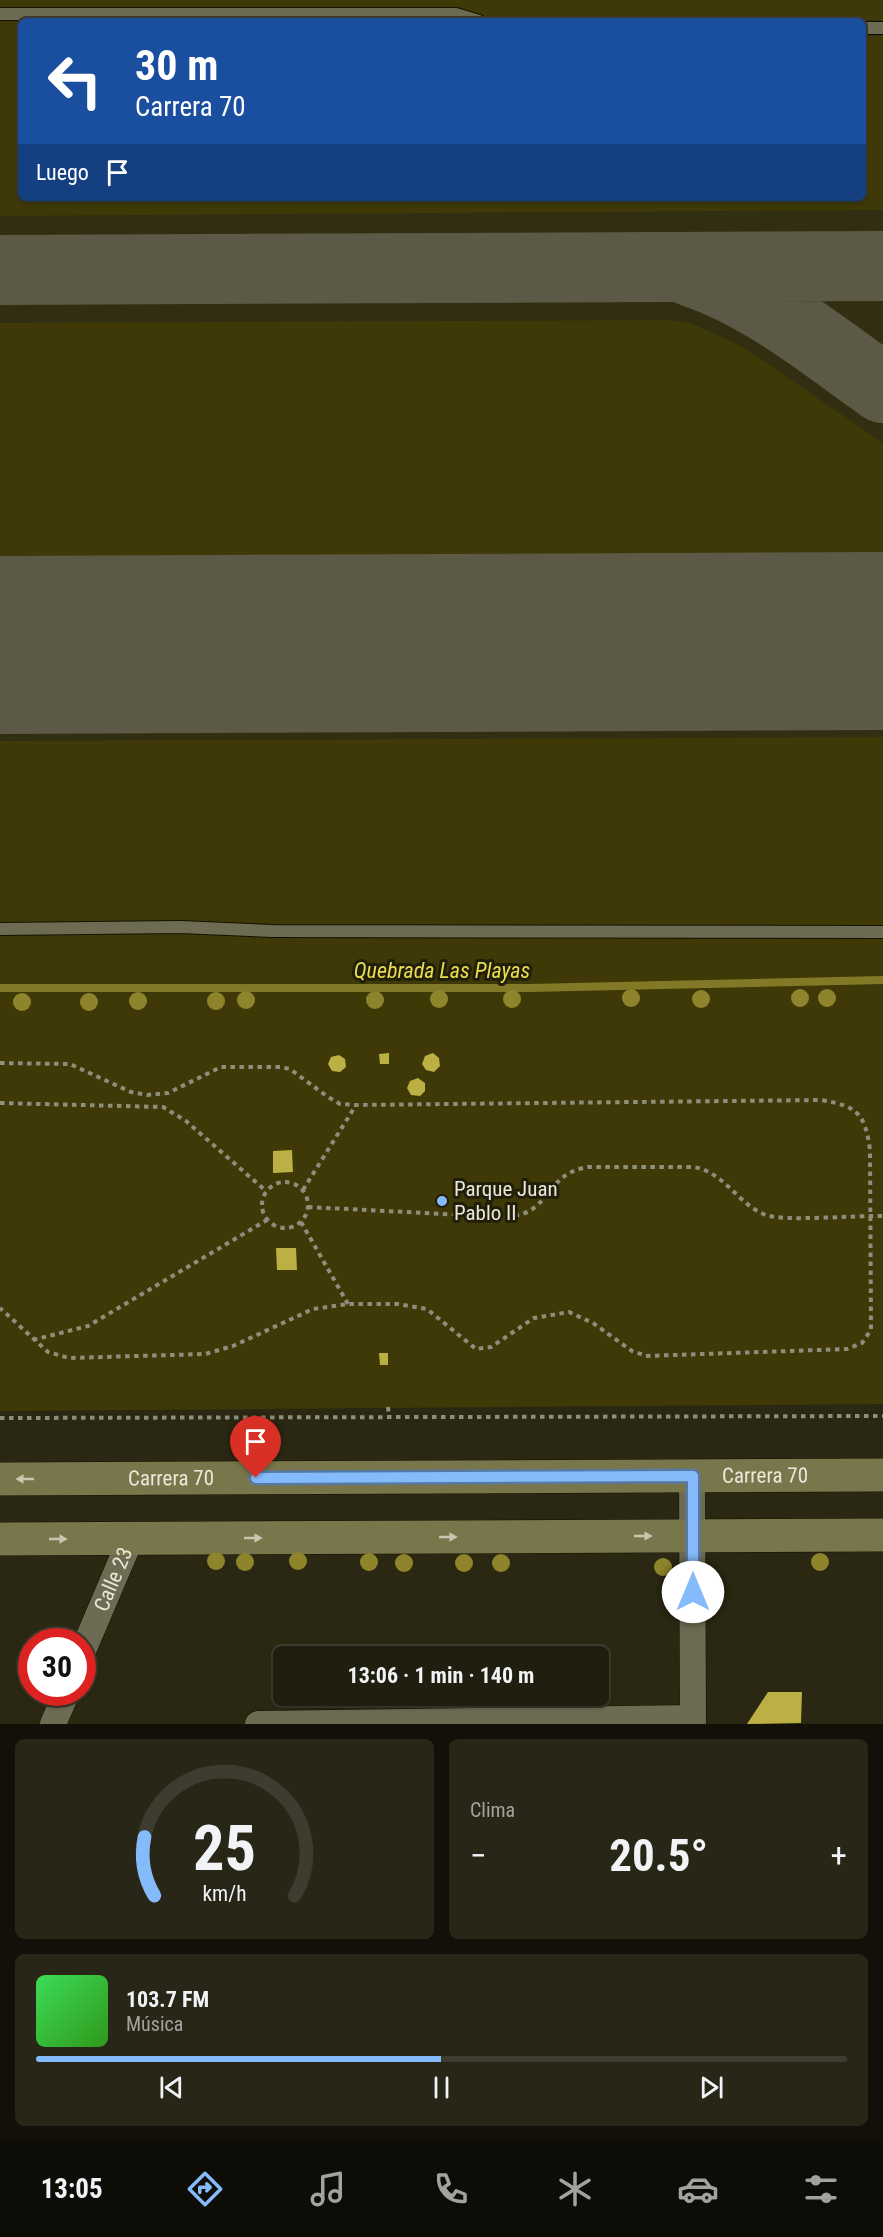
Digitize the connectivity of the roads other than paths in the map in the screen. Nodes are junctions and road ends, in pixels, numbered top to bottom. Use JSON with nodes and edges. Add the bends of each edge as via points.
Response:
{"nodes":[{"id":1,"x":0,"y":14,"type":"edge"},
{"id":2,"x":469,"y":18,"type":"edge"},
{"id":3,"x":866,"y":28,"type":"edge"},
{"id":4,"x":883,"y":28,"type":"edge"},
{"id":5,"x":0,"y":929,"type":"edge"},
{"id":6,"x":883,"y":932,"type":"edge"},
{"id":7,"x":883,"y":1475,"type":"edge"},
{"id":8,"x":693,"y":1476,"type":"junction"},
{"id":9,"x":0,"y":1479,"type":"edge"},
{"id":10,"x":883,"y":1535,"type":"edge"},
{"id":11,"x":693,"y":1536,"type":"junction"},
{"id":12,"x":131,"y":1538,"type":"junction"},
{"id":13,"x":0,"y":1539,"type":"edge"},
{"id":14,"x":93,"y":1628,"type":"edge"},
{"id":15,"x":61,"y":1706,"type":"edge"},
{"id":16,"x":693,"y":1721,"type":"edge"},
{"id":17,"x":347,"y":1723,"type":"edge"},
{"id":18,"x":53,"y":1724,"type":"edge"},
{"id":19,"x":258,"y":1724,"type":"edge"}],
"edges":[{"from":1,"to":2,"type":"lane","via":[[456,14]]},
{"from":3,"to":4,"type":"lane"},
{"from":5,"to":6,"type":"lane"},
{"from":7,"to":8,"type":"main road","name":"Carrera 70"},
{"from":8,"to":9,"type":"main road","name":"Carrera 70","one_way":true},
{"from":8,"to":11,"type":"street"},
{"from":10,"to":11,"type":"main road"},
{"from":12,"to":11,"type":"main road","one_way":true},
{"from":11,"to":16,"type":"street"},
{"from":13,"to":12,"type":"main road","one_way":true},
{"from":12,"to":14,"type":"street","name":"Calle 23"},
{"from":15,"to":18,"type":"street"},
{"from":16,"to":17,"type":"street"},
{"from":17,"to":19,"type":"street"}]}
